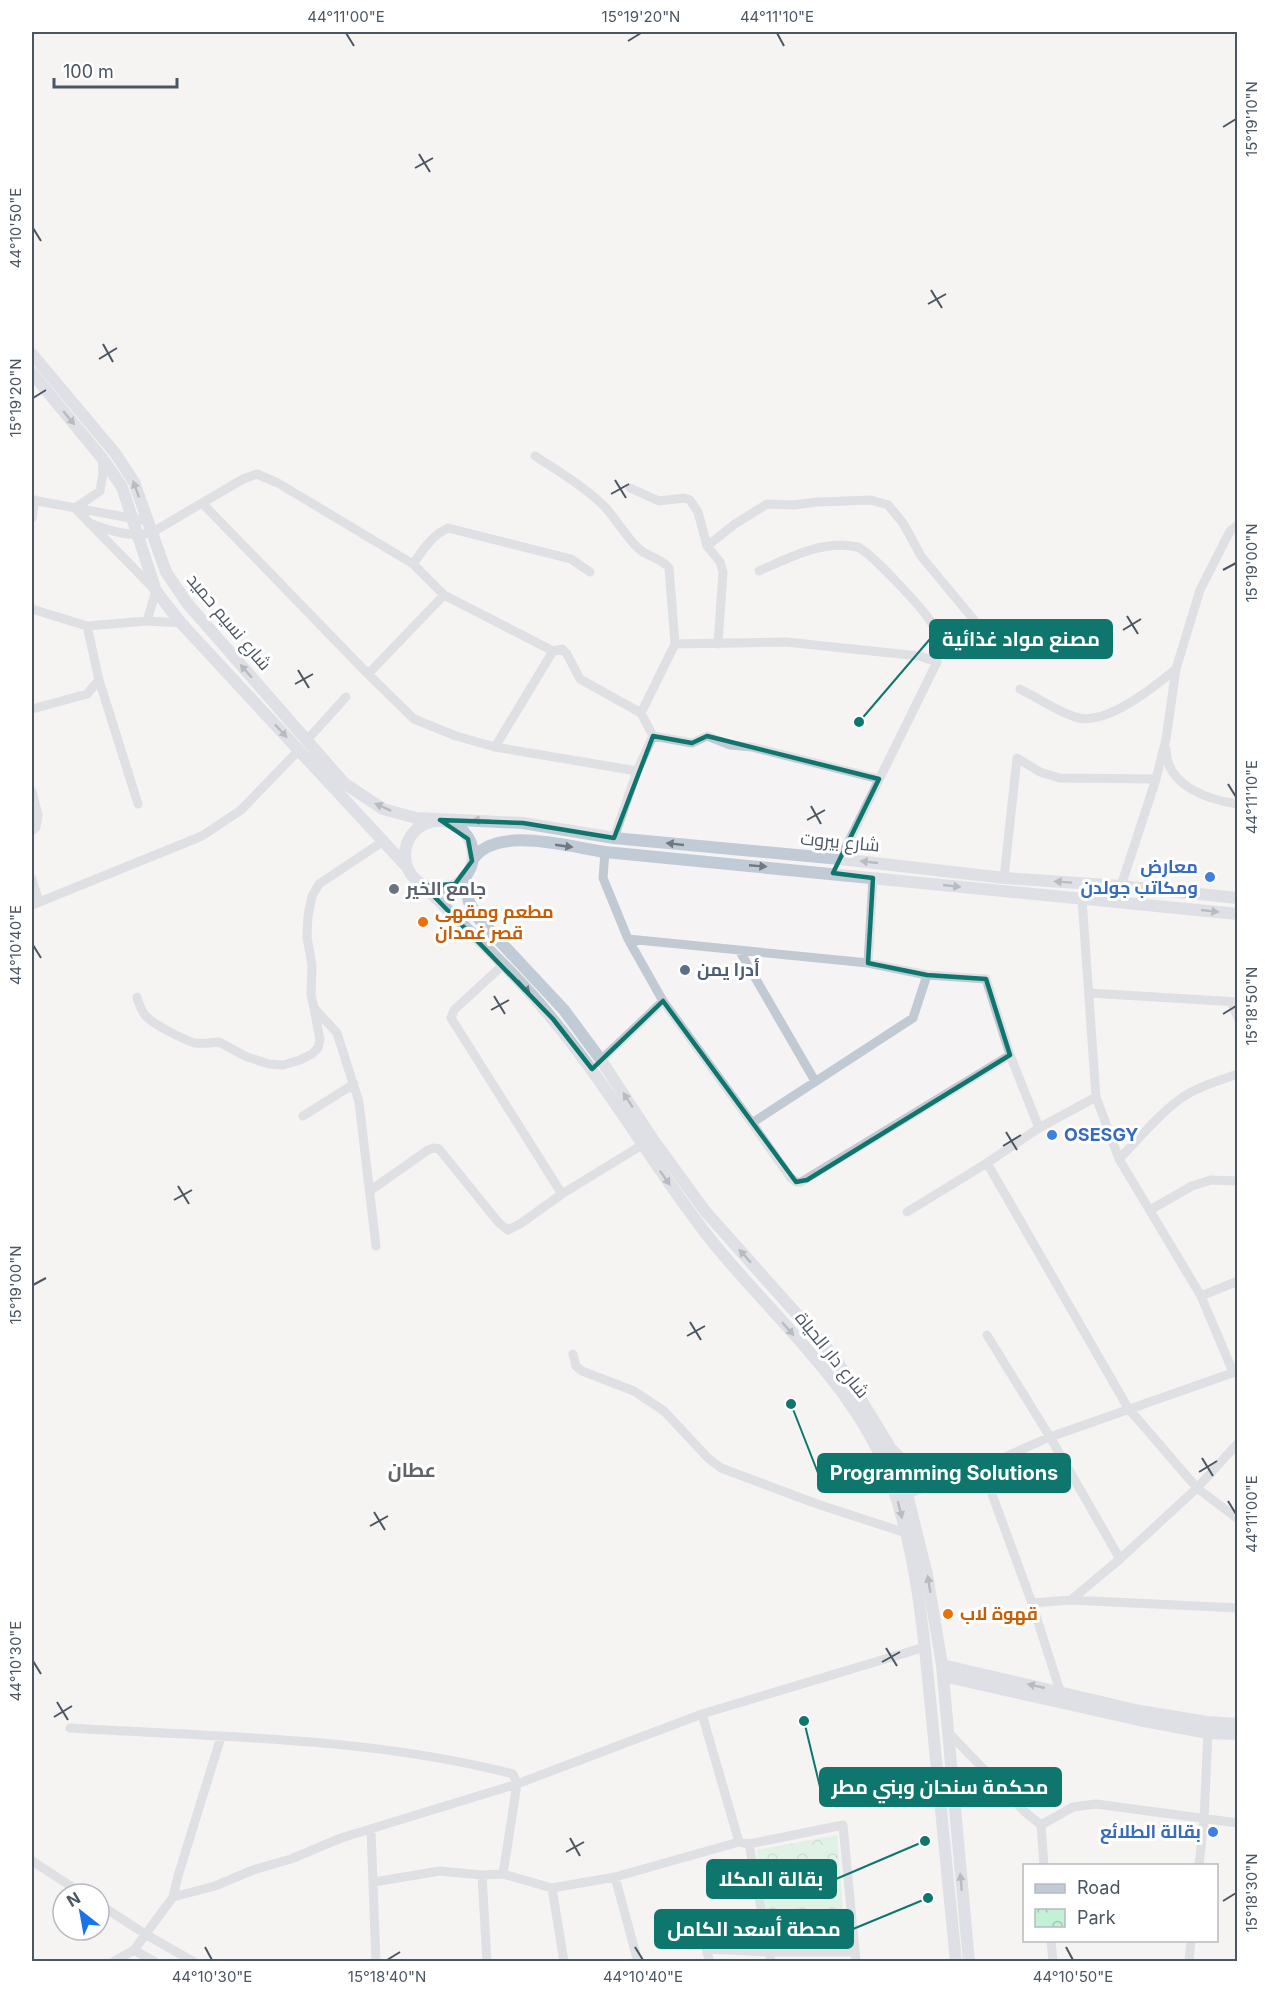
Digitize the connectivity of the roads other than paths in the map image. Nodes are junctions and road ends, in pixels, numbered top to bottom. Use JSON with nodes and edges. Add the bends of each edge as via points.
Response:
{"nodes":[{"id":1,"x":32,"y":354,"type":"edge"},
{"id":2,"x":32,"y":373,"type":"edge"},
{"id":3,"x":535,"y":456,"type":"dead end"},
{"id":4,"x":102,"y":458,"type":"junction"},
{"id":5,"x":630,"y":488,"type":"dead end"},
{"id":6,"x":33,"y":500,"type":"edge"},
{"id":7,"x":202,"y":503,"type":"junction"},
{"id":8,"x":75,"y":508,"type":"junction"},
{"id":9,"x":32,"y":518,"type":"edge"},
{"id":10,"x":131,"y":519,"type":"junction"},
{"id":11,"x":89,"y":523,"type":"junction"},
{"id":12,"x":1238,"y":525,"type":"edge"},
{"id":13,"x":149,"y":527,"type":"junction"},
{"id":14,"x":137,"y":535,"type":"junction"},
{"id":15,"x":707,"y":546,"type":"junction"},
{"id":16,"x":413,"y":564,"type":"junction"},
{"id":17,"x":759,"y":571,"type":"dead end"},
{"id":18,"x":590,"y":572,"type":"dead end"},
{"id":19,"x":156,"y":591,"type":"junction"},
{"id":20,"x":444,"y":595,"type":"junction"},
{"id":21,"x":32,"y":609,"type":"edge"},
{"id":22,"x":974,"y":620,"type":"dead end"},
{"id":23,"x":147,"y":621,"type":"junction"},
{"id":24,"x":181,"y":623,"type":"junction"},
{"id":25,"x":87,"y":626,"type":"junction"},
{"id":26,"x":675,"y":644,"type":"junction"},
{"id":27,"x":718,"y":644,"type":"junction"},
{"id":28,"x":553,"y":651,"type":"junction"},
{"id":29,"x":937,"y":662,"type":"junction"},
{"id":30,"x":1176,"y":669,"type":"junction"},
{"id":31,"x":368,"y":674,"type":"junction"},
{"id":32,"x":99,"y":680,"type":"junction"},
{"id":33,"x":1020,"y":689,"type":"dead end"},
{"id":34,"x":346,"y":697,"type":"dead end"},
{"id":35,"x":32,"y":709,"type":"edge"},
{"id":36,"x":641,"y":713,"type":"junction"},
{"id":37,"x":653,"y":736,"type":"junction"},
{"id":38,"x":1167,"y":739,"type":"junction"},
{"id":39,"x":303,"y":745,"type":"junction"},
{"id":40,"x":495,"y":747,"type":"junction"},
{"id":41,"x":637,"y":771,"type":"junction"},
{"id":42,"x":879,"y":779,"type":"junction"},
{"id":43,"x":1156,"y":779,"type":"junction"},
{"id":44,"x":32,"y":791,"type":"edge"},
{"id":45,"x":138,"y":804,"type":"dead end"},
{"id":46,"x":1238,"y":804,"type":"edge"},
{"id":47,"x":440,"y":820,"type":"junction"},
{"id":48,"x":32,"y":831,"type":"edge"},
{"id":49,"x":615,"y":838,"type":"junction"},
{"id":50,"x":382,"y":842,"type":"junction"},
{"id":51,"x":605,"y":852,"type":"junction"},
{"id":52,"x":840,"y":859,"type":"junction"},
{"id":53,"x":472,"y":861,"type":"junction"},
{"id":54,"x":824,"y":865,"type":"junction"},
{"id":55,"x":407,"y":867,"type":"junction"},
{"id":56,"x":464,"y":877,"type":"junction"},
{"id":57,"x":873,"y":878,"type":"junction"},
{"id":58,"x":1004,"y":878,"type":"junction"},
{"id":59,"x":32,"y":879,"type":"edge"},
{"id":60,"x":424,"y":886,"type":"junction"},
{"id":61,"x":1121,"y":886,"type":"junction"},
{"id":62,"x":1184,"y":894,"type":"junction"},
{"id":63,"x":1082,"y":898,"type":"junction"},
{"id":64,"x":1238,"y":898,"type":"edge"},
{"id":65,"x":35,"y":903,"type":"edge"},
{"id":66,"x":1182,"y":908,"type":"junction"},
{"id":67,"x":1238,"y":914,"type":"edge"},
{"id":68,"x":628,"y":939,"type":"junction"},
{"id":69,"x":739,"y":950,"type":"junction"},
{"id":70,"x":868,"y":963,"type":"junction"},
{"id":71,"x":503,"y":965,"type":"junction"},
{"id":72,"x":927,"y":975,"type":"junction"},
{"id":73,"x":1089,"y":993,"type":"junction"},
{"id":74,"x":137,"y":997,"type":"dead end"},
{"id":75,"x":663,"y":1001,"type":"junction"},
{"id":76,"x":1234,"y":1002,"type":"edge"},
{"id":77,"x":314,"y":1008,"type":"junction"},
{"id":78,"x":1238,"y":1018,"type":"edge"},
{"id":79,"x":1010,"y":1055,"type":"junction"},
{"id":80,"x":601,"y":1060,"type":"junction"},
{"id":81,"x":592,"y":1070,"type":"junction"},
{"id":82,"x":1238,"y":1074,"type":"edge"},
{"id":83,"x":815,"y":1081,"type":"junction"},
{"id":84,"x":354,"y":1084,"type":"junction"},
{"id":85,"x":1096,"y":1097,"type":"junction"},
{"id":86,"x":303,"y":1116,"type":"dead end"},
{"id":87,"x":753,"y":1123,"type":"junction"},
{"id":88,"x":1039,"y":1128,"type":"junction"},
{"id":89,"x":642,"y":1145,"type":"junction"},
{"id":90,"x":1119,"y":1159,"type":"junction"},
{"id":91,"x":987,"y":1163,"type":"junction"},
{"id":92,"x":1238,"y":1181,"type":"edge"},
{"id":93,"x":371,"y":1190,"type":"junction"},
{"id":94,"x":562,"y":1194,"type":"junction"},
{"id":95,"x":1150,"y":1210,"type":"junction"},
{"id":96,"x":907,"y":1212,"type":"dead end"},
{"id":97,"x":376,"y":1246,"type":"dead end"},
{"id":98,"x":1238,"y":1281,"type":"edge"},
{"id":99,"x":1201,"y":1296,"type":"junction"},
{"id":100,"x":987,"y":1335,"type":"dead end"},
{"id":101,"x":573,"y":1354,"type":"dead end"},
{"id":102,"x":1235,"y":1371,"type":"edge"},
{"id":103,"x":1128,"y":1408,"type":"junction"},
{"id":104,"x":1050,"y":1437,"type":"junction"},
{"id":105,"x":1238,"y":1443,"type":"edge"},
{"id":106,"x":888,"y":1444,"type":"junction"},
{"id":107,"x":982,"y":1467,"type":"junction"},
{"id":108,"x":934,"y":1485,"type":"junction"},
{"id":109,"x":1197,"y":1488,"type":"junction"},
{"id":110,"x":907,"y":1494,"type":"junction"},
{"id":111,"x":1238,"y":1519,"type":"edge"},
{"id":112,"x":906,"y":1533,"type":"junction"},
{"id":113,"x":1120,"y":1559,"type":"junction"},
{"id":114,"x":1071,"y":1600,"type":"junction"},
{"id":115,"x":1032,"y":1603,"type":"junction"},
{"id":116,"x":1238,"y":1608,"type":"edge"},
{"id":117,"x":927,"y":1611,"type":"junction"},
{"id":118,"x":925,"y":1647,"type":"junction"},
{"id":119,"x":942,"y":1670,"type":"junction"},
{"id":120,"x":1060,"y":1691,"type":"junction"},
{"id":121,"x":702,"y":1714,"type":"junction"},
{"id":122,"x":1238,"y":1724,"type":"edge"},
{"id":123,"x":70,"y":1728,"type":"dead end"},
{"id":124,"x":947,"y":1731,"type":"junction"},
{"id":125,"x":1209,"y":1733,"type":"junction"},
{"id":126,"x":1238,"y":1734,"type":"edge"},
{"id":127,"x":221,"y":1737,"type":"junction"},
{"id":128,"x":517,"y":1785,"type":"junction"},
{"id":129,"x":1204,"y":1819,"type":"junction"},
{"id":130,"x":1238,"y":1823,"type":"edge"},
{"id":131,"x":1041,"y":1825,"type":"junction"},
{"id":132,"x":371,"y":1830,"type":"junction"},
{"id":133,"x":744,"y":1843,"type":"junction"},
{"id":134,"x":32,"y":1861,"type":"edge"},
{"id":135,"x":1044,"y":1864,"type":"edge"},
{"id":136,"x":1199,"y":1864,"type":"edge"},
{"id":137,"x":503,"y":1874,"type":"junction"},
{"id":138,"x":482,"y":1875,"type":"junction"},
{"id":139,"x":615,"y":1877,"type":"junction"},
{"id":140,"x":64,"y":1882,"type":"edge"},
{"id":141,"x":374,"y":1882,"type":"junction"},
{"id":142,"x":552,"y":1888,"type":"junction"},
{"id":143,"x":173,"y":1897,"type":"junction"},
{"id":144,"x":957,"y":1908,"type":"junction"},
{"id":145,"x":111,"y":1912,"type":"edge"},
{"id":146,"x":145,"y":1934,"type":"junction"},
{"id":147,"x":1051,"y":1942,"type":"edge"},
{"id":148,"x":1191,"y":1942,"type":"edge"},
{"id":149,"x":134,"y":1950,"type":"junction"},
{"id":150,"x":769,"y":1957,"type":"edge"},
{"id":151,"x":856,"y":1957,"type":"edge"},
{"id":152,"x":113,"y":1962,"type":"edge"},
{"id":153,"x":155,"y":1962,"type":"edge"},
{"id":154,"x":194,"y":1962,"type":"edge"},
{"id":155,"x":376,"y":1962,"type":"edge"},
{"id":156,"x":487,"y":1962,"type":"edge"},
{"id":157,"x":564,"y":1962,"type":"edge"},
{"id":158,"x":638,"y":1962,"type":"edge"},
{"id":159,"x":710,"y":1962,"type":"edge"},
{"id":160,"x":956,"y":1962,"type":"edge"},
{"id":161,"x":969,"y":1962,"type":"edge"},
{"id":162,"x":1053,"y":1962,"type":"edge"},
{"id":163,"x":1190,"y":1962,"type":"edge"}],
"edges":[{"from":13,"to":1,"type":"main road","name":"شارع نسيم حميد","one_way":true,"via":[[134,482],[115,453]]},
{"from":2,"to":4,"type":"main road","name":"شارع نسيم حميد","one_way":true},
{"from":3,"to":26,"type":"street","via":[[603,505],[639,549],[667,564]]},
{"from":4,"to":8,"type":"street","via":[[100,491]]},
{"from":4,"to":10,"type":"main road","name":"شارع نسيم حميد","via":[[122,487]]},
{"from":5,"to":15,"type":"street","via":[[659,501],[690,500],[698,512]]},
{"from":6,"to":8,"type":"street"},
{"from":6,"to":9,"type":"street"},
{"from":7,"to":13,"type":"street"},
{"from":7,"to":16,"type":"street","via":[[257,474]]},
{"from":7,"to":31,"type":"street"},
{"from":8,"to":10,"type":"street"},
{"from":8,"to":11,"type":"street"},
{"from":10,"to":13,"type":"street"},
{"from":10,"to":14,"type":"main road","name":"شارع نسيم حميد"},
{"from":11,"to":14,"type":"street"},
{"from":11,"to":19,"type":"street"},
{"from":12,"to":30,"type":"street","via":[[1230,531],[1200,590]]},
{"from":13,"to":14,"type":"street"},
{"from":39,"to":13,"type":"main road","name":"شارع نسيم حميد","one_way":true,"via":[[187,603],[166,572]]},
{"from":14,"to":19,"type":"main road","name":"شارع نسيم حميد"},
{"from":15,"to":22,"type":"street","via":[[767,504],[871,500],[888,505],[921,556]]},
{"from":15,"to":27,"type":"street","via":[[723,572]]},
{"from":16,"to":18,"type":"street","via":[[428,543],[448,528],[571,560]]},
{"from":16,"to":20,"type":"street"},
{"from":17,"to":29,"type":"street","via":[[802,552],[836,546],[859,547],[932,623],[940,645]]},
{"from":19,"to":23,"type":"street"},
{"from":19,"to":24,"type":"main road","name":"شارع نسيم حميد"},
{"from":20,"to":28,"type":"street"},
{"from":20,"to":31,"type":"street"},
{"from":21,"to":25,"type":"street"},
{"from":23,"to":24,"type":"street"},
{"from":23,"to":25,"type":"street"},
{"from":24,"to":39,"type":"main road","name":"شارع نسيم حميد","one_way":true},
{"from":25,"to":32,"type":"street"},
{"from":26,"to":27,"type":"street"},
{"from":26,"to":36,"type":"street"},
{"from":27,"to":29,"type":"street","via":[[786,642],[919,656]]},
{"from":28,"to":36,"type":"street","via":[[562,649],[567,654],[580,679]]},
{"from":28,"to":40,"type":"street"},
{"from":29,"to":42,"type":"street"},
{"from":30,"to":33,"type":"street","via":[[1132,703],[1093,718],[1077,718]]},
{"from":30,"to":38,"type":"street"},
{"from":31,"to":40,"type":"street","via":[[414,719]]},
{"from":32,"to":35,"type":"street","via":[[87,694]]},
{"from":32,"to":45,"type":"street"},
{"from":34,"to":39,"type":"street"},
{"from":36,"to":37,"type":"street"},
{"from":37,"to":41,"type":"street"},
{"from":37,"to":42,"type":"street","via":[[692,743],[707,736],[730,745]]},
{"from":38,"to":43,"type":"street"},
{"from":38,"to":46,"type":"street","via":[[1166,754],[1177,779],[1221,802]]},
{"from":47,"to":39,"type":"main road","name":"شارع نسيم حميد","one_way":true,"via":[[383,809],[344,783]]},
{"from":39,"to":50,"type":"main road","name":"شارع نسيم حميد"},
{"from":39,"to":65,"type":"street","via":[[241,810],[202,836]]},
{"from":40,"to":41,"type":"street"},
{"from":41,"to":49,"type":"street"},
{"from":42,"to":52,"type":"street"},
{"from":43,"to":58,"type":"street","via":[[1060,778],[1017,758]]},
{"from":43,"to":61,"type":"street"},
{"from":44,"to":48,"type":"street","via":[[38,815]]},
{"from":49,"to":47,"type":"main road","name":"شارع بيروت","one_way":true,"via":[[523,823]]},
{"from":47,"to":53,"type":"main road","via":[[451,823],[468,838]]},
{"from":47,"to":55,"type":"main road","via":[[419,827],[411,835],[406,845]]},
{"from":54,"to":49,"type":"main road","name":"شارع بيروت","one_way":true},
{"from":50,"to":55,"type":"main road","name":"شارع نسيم حميد"},
{"from":50,"to":77,"type":"street","via":[[319,884],[312,896],[308,937]]},
{"from":53,"to":51,"type":"main road","name":"شارع بيروت","one_way":true,"via":[[491,844],[504,840]]},
{"from":51,"to":54,"type":"main road","name":"شارع بيروت","one_way":true},
{"from":51,"to":68,"type":"street","via":[[603,878]]},
{"from":52,"to":54,"type":"main road","name":"شارع بيروت"},
{"from":58,"to":52,"type":"main road","name":"شارع بيروت","one_way":true},
{"from":53,"to":56,"type":"main road"},
{"from":54,"to":57,"type":"main road","name":"شارع بيروت"},
{"from":55,"to":60,"type":"main road"},
{"from":56,"to":60,"type":"main road","via":[[445,888]]},
{"from":56,"to":80,"type":"main road","name":"شارع دار الحياة","via":[[479,919],[564,1010]]},
{"from":57,"to":63,"type":"main road","name":"شارع بيروت","one_way":true},
{"from":57,"to":70,"type":"street"},
{"from":61,"to":58,"type":"main road","name":"شارع بيروت","one_way":true},
{"from":59,"to":65,"type":"street"},
{"from":60,"to":71,"type":"main road","name":"شارع دار الحياة"},
{"from":61,"to":62,"type":"main road","name":"شارع بيروت"},
{"from":62,"to":64,"type":"main road","name":"شارع بيروت"},
{"from":62,"to":66,"type":"main road"},
{"from":63,"to":66,"type":"main road","name":"شارع بيروت"},
{"from":63,"to":73,"type":"street"},
{"from":66,"to":67,"type":"main road","name":"شارع بيروت","one_way":true},
{"from":68,"to":69,"type":"street"},
{"from":68,"to":75,"type":"street"},
{"from":69,"to":70,"type":"street"},
{"from":69,"to":83,"type":"street"},
{"from":70,"to":72,"type":"street"},
{"from":71,"to":81,"type":"main road","name":"شارع دار الحياة","one_way":true,"via":[[553,1019]]},
{"from":71,"to":94,"type":"street","via":[[454,1010],[451,1018]]},
{"from":72,"to":79,"type":"street","via":[[986,979]]},
{"from":72,"to":83,"type":"street","via":[[913,1018]]},
{"from":73,"to":76,"type":"street"},
{"from":73,"to":85,"type":"street"},
{"from":74,"to":77,"type":"street","via":[[147,1018],[193,1043],[219,1042],[247,1057],[283,1065],[318,1048]]},
{"from":75,"to":80,"type":"street"},
{"from":75,"to":87,"type":"street"},
{"from":76,"to":78,"type":"street"},
{"from":77,"to":84,"type":"street","via":[[336,1033]]},
{"from":79,"to":87,"type":"street","via":[[801,1182],[790,1177]]},
{"from":79,"to":88,"type":"street"},
{"from":80,"to":81,"type":"main road"},
{"from":106,"to":80,"type":"main road","name":"شارع دار الحياة","one_way":true,"via":[[834,1356],[705,1211]]},
{"from":81,"to":89,"type":"main road","name":"شارع دار الحياة"},
{"from":82,"to":90,"type":"street","via":[[1186,1095]]},
{"from":83,"to":87,"type":"street"},
{"from":84,"to":86,"type":"street"},
{"from":84,"to":93,"type":"street"},
{"from":85,"to":88,"type":"street"},
{"from":85,"to":90,"type":"street"},
{"from":88,"to":91,"type":"street"},
{"from":89,"to":94,"type":"street"},
{"from":89,"to":112,"type":"main road","name":"شارع دار الحياة","one_way":true,"via":[[713,1242],[837,1386],[878,1450]]},
{"from":90,"to":95,"type":"street"},
{"from":91,"to":96,"type":"street"},
{"from":91,"to":103,"type":"street"},
{"from":92,"to":95,"type":"street","via":[[1211,1180],[1192,1186]]},
{"from":93,"to":94,"type":"street","via":[[434,1148],[439,1149],[508,1230]]},
{"from":93,"to":97,"type":"street"},
{"from":95,"to":99,"type":"street"},
{"from":98,"to":99,"type":"street"},
{"from":99,"to":102,"type":"street"},
{"from":100,"to":104,"type":"street"},
{"from":101,"to":112,"type":"street","via":[[582,1371],[634,1391],[664,1410],[721,1468]]},
{"from":102,"to":103,"type":"street"},
{"from":103,"to":104,"type":"street"},
{"from":103,"to":109,"type":"street"},
{"from":104,"to":107,"type":"street"},
{"from":104,"to":113,"type":"street"},
{"from":105,"to":109,"type":"street"},
{"from":106,"to":108,"type":"street"},
{"from":106,"to":110,"type":"main road","name":"شارع دار الحياة"},
{"from":107,"to":108,"type":"street"},
{"from":107,"to":115,"type":"street"},
{"from":108,"to":110,"type":"street"},
{"from":109,"to":111,"type":"street"},
{"from":109,"to":113,"type":"street"},
{"from":117,"to":110,"type":"main road","name":"شارع دار الحياة","one_way":true,"via":[[927,1575]]},
{"from":112,"to":117,"type":"main road","name":"شارع دار الحياة"},
{"from":113,"to":114,"type":"street"},
{"from":114,"to":115,"type":"street"},
{"from":114,"to":116,"type":"street"},
{"from":115,"to":120,"type":"street"},
{"from":117,"to":118,"type":"main road","name":"شارع دار الحياة"},
{"from":117,"to":119,"type":"main road","name":"شارع دار الحياة"},
{"from":118,"to":121,"type":"street"},
{"from":118,"to":144,"type":"main road","name":"شارع دار الحياة"},
{"from":120,"to":119,"type":"main road","one_way":true},
{"from":119,"to":124,"type":"main road","name":"شارع دار الحياة"},
{"from":119,"to":125,"type":"main road","via":[[1073,1706]]},
{"from":120,"to":122,"type":"main road","via":[[1140,1711]]},
{"from":121,"to":128,"type":"street"},
{"from":121,"to":133,"type":"street"},
{"from":123,"to":127,"type":"street"},
{"from":124,"to":131,"type":"street"},
{"from":144,"to":124,"type":"main road","name":"شارع دار الحياة","one_way":true},
{"from":125,"to":126,"type":"main road"},
{"from":125,"to":129,"type":"street"},
{"from":127,"to":128,"type":"street","via":[[343,1745],[474,1764],[513,1774]]},
{"from":127,"to":143,"type":"street"},
{"from":128,"to":132,"type":"street"},
{"from":128,"to":137,"type":"street"},
{"from":129,"to":130,"type":"street"},
{"from":129,"to":131,"type":"street","via":[[1096,1804],[1073,1808]]},
{"from":129,"to":136,"type":"street"},
{"from":131,"to":135,"type":"street"},
{"from":132,"to":141,"type":"street"},
{"from":132,"to":143,"type":"street","via":[[215,1886]]},
{"from":133,"to":139,"type":"street"},
{"from":133,"to":150,"type":"street"},
{"from":133,"to":151,"type":"street","via":[[843,1825]]},
{"from":134,"to":140,"type":"street"},
{"from":137,"to":138,"type":"street"},
{"from":137,"to":142,"type":"street"},
{"from":138,"to":141,"type":"street","via":[[440,1871]]},
{"from":138,"to":156,"type":"street"},
{"from":139,"to":142,"type":"street"},
{"from":139,"to":158,"type":"street"},
{"from":141,"to":155,"type":"street"},
{"from":142,"to":157,"type":"street"},
{"from":143,"to":146,"type":"street"},
{"from":144,"to":160,"type":"main road","name":"شارع دار الحياة"},
{"from":144,"to":161,"type":"main road","name":"شارع دار الحياة"},
{"from":145,"to":146,"type":"street"},
{"from":146,"to":149,"type":"street"},
{"from":146,"to":154,"type":"street"},
{"from":147,"to":162,"type":"street"},
{"from":148,"to":163,"type":"street"},
{"from":149,"to":152,"type":"street"},
{"from":149,"to":153,"type":"street"},
{"from":150,"to":151,"type":"street"},
{"from":150,"to":159,"type":"street","via":[[706,1949]]}]}
